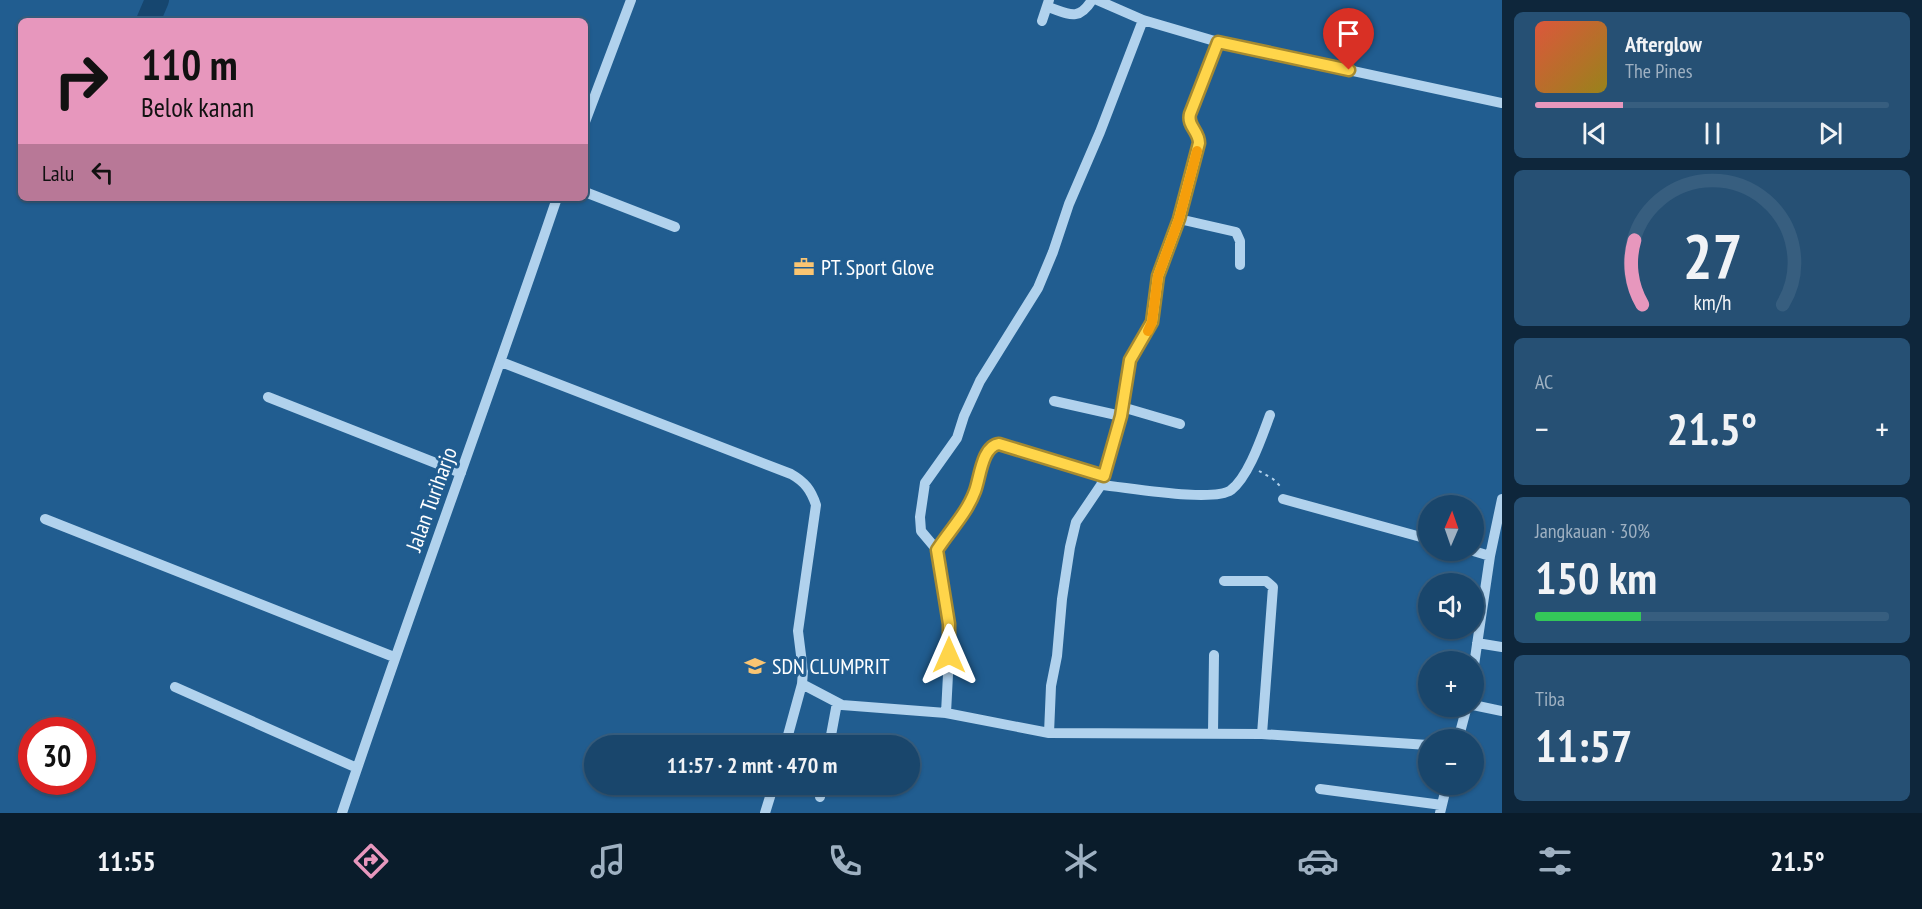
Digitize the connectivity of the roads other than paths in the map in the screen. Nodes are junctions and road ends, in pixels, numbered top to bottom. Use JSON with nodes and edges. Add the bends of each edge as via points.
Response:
{"nodes":[{"id":1,"x":631,"y":0,"type":"edge"},
{"id":2,"x":1094,"y":0,"type":"edge"},
{"id":3,"x":1048,"y":4,"type":"edge"},
{"id":4,"x":1143,"y":20,"type":"junction"},
{"id":5,"x":1042,"y":21,"type":"dead end"},
{"id":6,"x":1218,"y":42,"type":"junction"},
{"id":7,"x":1502,"y":102,"type":"edge"},
{"id":8,"x":588,"y":114,"type":"edge"},
{"id":9,"x":588,"y":193,"type":"edge"},
{"id":10,"x":556,"y":201,"type":"edge"},
{"id":11,"x":1179,"y":219,"type":"junction"},
{"id":12,"x":675,"y":227,"type":"dead end"},
{"id":13,"x":1240,"y":265,"type":"dead end"},
{"id":14,"x":501,"y":362,"type":"junction"},
{"id":15,"x":268,"y":397,"type":"dead end"},
{"id":16,"x":1054,"y":401,"type":"dead end"},
{"id":17,"x":1121,"y":412,"type":"junction"},
{"id":18,"x":1270,"y":415,"type":"dead end"},
{"id":19,"x":1180,"y":424,"type":"dead end"},
{"id":20,"x":461,"y":473,"type":"junction"},
{"id":21,"x":1103,"y":480,"type":"junction"},
{"id":22,"x":1283,"y":499,"type":"road end"},
{"id":23,"x":1502,"y":499,"type":"edge"},
{"id":24,"x":45,"y":519,"type":"dead end"},
{"id":25,"x":1418,"y":536,"type":"edge"},
{"id":26,"x":937,"y":550,"type":"junction"},
{"id":27,"x":1484,"y":554,"type":"edge"},
{"id":28,"x":1490,"y":556,"type":"junction"},
{"id":29,"x":1224,"y":581,"type":"dead end"},
{"id":30,"x":1477,"y":643,"type":"junction"},
{"id":31,"x":1502,"y":646,"type":"edge"},
{"id":32,"x":1476,"y":651,"type":"edge"},
{"id":33,"x":1214,"y":655,"type":"dead end"},
{"id":34,"x":394,"y":657,"type":"junction"},
{"id":35,"x":802,"y":684,"type":"junction"},
{"id":36,"x":175,"y":687,"type":"dead end"},
{"id":37,"x":837,"y":703,"type":"junction"},
{"id":38,"x":1484,"y":707,"type":"edge"},
{"id":39,"x":1502,"y":711,"type":"edge"},
{"id":40,"x":946,"y":713,"type":"junction"},
{"id":41,"x":1049,"y":733,"type":"junction"},
{"id":42,"x":1213,"y":734,"type":"junction"},
{"id":43,"x":1262,"y":734,"type":"junction"},
{"id":44,"x":788,"y":735,"type":"edge"},
{"id":45,"x":831,"y":735,"type":"edge"},
{"id":46,"x":1418,"y":744,"type":"edge"},
{"id":47,"x":357,"y":768,"type":"junction"},
{"id":48,"x":1320,"y":789,"type":"dead end"},
{"id":49,"x":771,"y":795,"type":"edge"},
{"id":50,"x":1441,"y":809,"type":"edge"},
{"id":51,"x":342,"y":813,"type":"edge"},
{"id":52,"x":765,"y":813,"type":"edge"}],
"edges":[{"from":1,"to":8,"type":"street"},
{"from":2,"to":3,"type":"street","via":[[1079,14],[1072,15]]},
{"from":2,"to":4,"type":"street"},
{"from":3,"to":5,"type":"street"},
{"from":4,"to":6,"type":"street"},
{"from":4,"to":26,"type":"street","via":[[1038,288],[980,381],[957,438],[925,483],[921,531]]},
{"from":6,"to":7,"type":"street"},
{"from":6,"to":11,"type":"street","via":[[1189,120],[1199,143]]},
{"from":9,"to":12,"type":"street"},
{"from":10,"to":14,"type":"street","name":"Jalan Turiharjo"},
{"from":11,"to":13,"type":"street","via":[[1236,231]]},
{"from":11,"to":17,"type":"street","via":[[1158,276],[1152,322],[1130,360]]},
{"from":14,"to":20,"type":"street","name":"Jalan Turiharjo"},
{"from":14,"to":35,"type":"street","via":[[802,480],[809,487],[816,505],[798,632]]},
{"from":15,"to":20,"type":"street"},
{"from":16,"to":17,"type":"street"},
{"from":17,"to":19,"type":"street"},
{"from":17,"to":21,"type":"street"},
{"from":18,"to":21,"type":"street","via":[[1257,452],[1232,489],[1214,495],[1162,492]]},
{"from":20,"to":34,"type":"street","name":"Jalan Turiharjo"},
{"from":21,"to":26,"type":"street","via":[[994,444],[988,450],[964,514]]},
{"from":21,"to":41,"type":"street","via":[[1076,522],[1070,547],[1051,686]]},
{"from":22,"to":25,"type":"street"},
{"from":23,"to":28,"type":"street"},
{"from":24,"to":34,"type":"street"},
{"from":26,"to":40,"type":"street","via":[[950,636]]},
{"from":27,"to":28,"type":"street"},
{"from":28,"to":30,"type":"street"},
{"from":29,"to":43,"type":"street","via":[[1266,581],[1273,587]]},
{"from":30,"to":31,"type":"street"},
{"from":30,"to":32,"type":"street"},
{"from":33,"to":42,"type":"street"},
{"from":34,"to":47,"type":"street","name":"Jalan Turiharjo"},
{"from":35,"to":37,"type":"street"},
{"from":35,"to":44,"type":"street"},
{"from":36,"to":47,"type":"street"},
{"from":37,"to":40,"type":"street"},
{"from":37,"to":45,"type":"street"},
{"from":38,"to":39,"type":"street"},
{"from":40,"to":41,"type":"street"},
{"from":41,"to":42,"type":"street"},
{"from":42,"to":43,"type":"street"},
{"from":43,"to":46,"type":"street"},
{"from":47,"to":51,"type":"street","name":"Jalan Turiharjo"},
{"from":48,"to":50,"type":"street"},
{"from":49,"to":52,"type":"street"}]}
